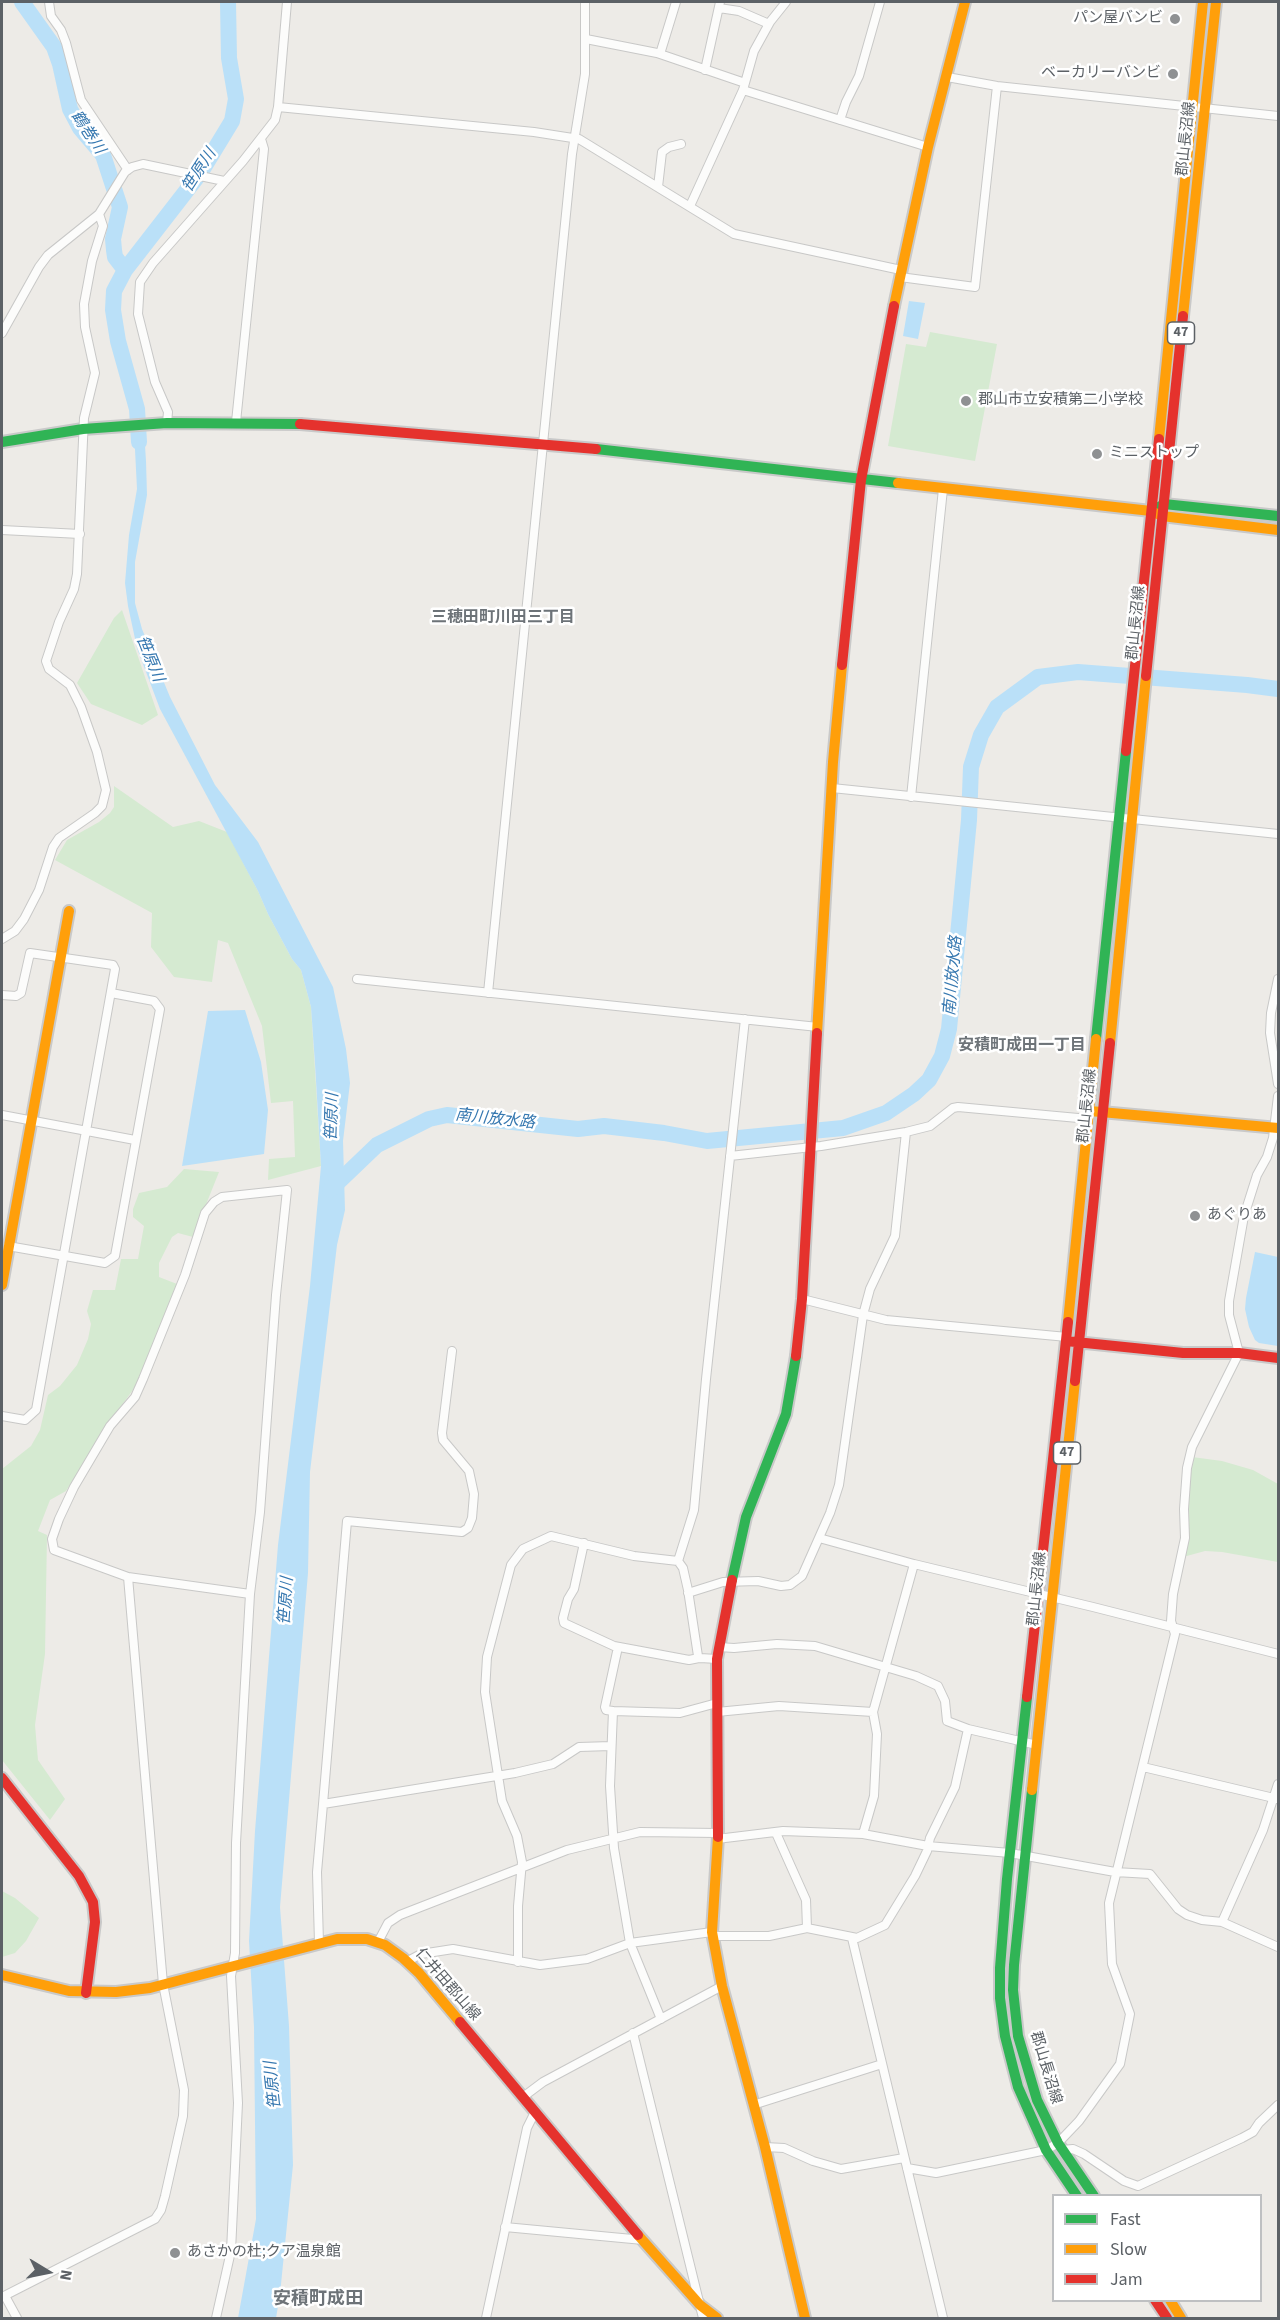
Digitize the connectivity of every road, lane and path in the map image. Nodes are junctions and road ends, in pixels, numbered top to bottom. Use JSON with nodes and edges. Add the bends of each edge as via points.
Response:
{"nodes":[{"id":1,"x":49,"y":2,"type":"edge"},
{"id":2,"x":287,"y":2,"type":"edge"},
{"id":3,"x":585,"y":2,"type":"edge"},
{"id":4,"x":676,"y":2,"type":"edge"},
{"id":5,"x":786,"y":2,"type":"edge"},
{"id":6,"x":880,"y":2,"type":"edge"},
{"id":7,"x":965,"y":2,"type":"edge"},
{"id":8,"x":1203,"y":2,"type":"edge"},
{"id":9,"x":1216,"y":2,"type":"edge"},
{"id":10,"x":720,"y":5,"type":"edge"},
{"id":11,"x":769,"y":24,"type":"junction"},
{"id":12,"x":586,"y":39,"type":"junction"},
{"id":13,"x":660,"y":54,"type":"junction"},
{"id":14,"x":705,"y":70,"type":"junction"},
{"id":15,"x":947,"y":77,"type":"junction"},
{"id":16,"x":997,"y":86,"type":"junction"},
{"id":17,"x":744,"y":87,"type":"junction"},
{"id":18,"x":278,"y":107,"type":"junction"},
{"id":19,"x":1192,"y":108,"type":"junction"},
{"id":20,"x":1205,"y":109,"type":"junction"},
{"id":21,"x":1278,"y":116,"type":"edge"},
{"id":22,"x":840,"y":120,"type":"junction"},
{"id":23,"x":574,"y":138,"type":"junction"},
{"id":24,"x":261,"y":139,"type":"junction"},
{"id":25,"x":681,"y":144,"type":"dead end"},
{"id":26,"x":928,"y":147,"type":"junction"},
{"id":27,"x":127,"y":171,"type":"junction"},
{"id":28,"x":224,"y":181,"type":"junction"},
{"id":29,"x":658,"y":187,"type":"junction"},
{"id":30,"x":690,"y":206,"type":"junction"},
{"id":31,"x":100,"y":211,"type":"junction"},
{"id":32,"x":901,"y":273,"type":"junction"},
{"id":33,"x":2,"y":333,"type":"edge"},
{"id":34,"x":236,"y":422,"type":"junction"},
{"id":35,"x":167,"y":423,"type":"junction"},
{"id":36,"x":83,"y":429,"type":"junction"},
{"id":37,"x":2,"y":442,"type":"edge"},
{"id":38,"x":543,"y":445,"type":"junction"},
{"id":39,"x":861,"y":480,"type":"junction"},
{"id":40,"x":943,"y":489,"type":"junction"},
{"id":41,"x":1164,"y":504,"type":"junction"},
{"id":42,"x":1151,"y":511,"type":"junction"},
{"id":43,"x":1162,"y":516,"type":"junction"},
{"id":44,"x":1278,"y":516,"type":"edge"},
{"id":45,"x":1278,"y":530,"type":"edge"},
{"id":46,"x":2,"y":531,"type":"edge"},
{"id":47,"x":80,"y":534,"type":"junction"},
{"id":48,"x":832,"y":788,"type":"junction"},
{"id":49,"x":911,"y":796,"type":"junction"},
{"id":50,"x":1118,"y":818,"type":"junction"},
{"id":51,"x":1131,"y":819,"type":"junction"},
{"id":52,"x":1278,"y":834,"type":"edge"},
{"id":53,"x":69,"y":911,"type":"dead end"},
{"id":54,"x":2,"y":939,"type":"edge"},
{"id":55,"x":61,"y":957,"type":"junction"},
{"id":56,"x":357,"y":979,"type":"dead end"},
{"id":57,"x":1278,"y":979,"type":"edge"},
{"id":58,"x":111,"y":993,"type":"junction"},
{"id":59,"x":488,"y":993,"type":"junction"},
{"id":60,"x":2,"y":995,"type":"edge"},
{"id":61,"x":745,"y":1019,"type":"junction"},
{"id":62,"x":818,"y":1028,"type":"junction"},
{"id":63,"x":1278,"y":1084,"type":"edge"},
{"id":64,"x":1278,"y":1096,"type":"edge"},
{"id":65,"x":1103,"y":1113,"type":"junction"},
{"id":66,"x":2,"y":1115,"type":"edge"},
{"id":67,"x":1090,"y":1115,"type":"junction"},
{"id":68,"x":31,"y":1121,"type":"junction"},
{"id":69,"x":1276,"y":1128,"type":"edge"},
{"id":70,"x":85,"y":1131,"type":"junction"},
{"id":71,"x":906,"y":1132,"type":"junction"},
{"id":72,"x":135,"y":1140,"type":"junction"},
{"id":73,"x":812,"y":1144,"type":"junction"},
{"id":74,"x":730,"y":1156,"type":"junction"},
{"id":75,"x":8,"y":1246,"type":"junction"},
{"id":76,"x":62,"y":1256,"type":"junction"},
{"id":77,"x":2,"y":1285,"type":"edge"},
{"id":78,"x":802,"y":1299,"type":"junction"},
{"id":79,"x":863,"y":1315,"type":"junction"},
{"id":80,"x":1067,"y":1339,"type":"junction"},
{"id":81,"x":1079,"y":1342,"type":"junction"},
{"id":82,"x":452,"y":1351,"type":"dead end"},
{"id":83,"x":1239,"y":1353,"type":"junction"},
{"id":84,"x":1278,"y":1358,"type":"edge"},
{"id":85,"x":2,"y":1416,"type":"edge"},
{"id":86,"x":819,"y":1538,"type":"junction"},
{"id":87,"x":584,"y":1543,"type":"junction"},
{"id":88,"x":678,"y":1561,"type":"junction"},
{"id":89,"x":914,"y":1564,"type":"junction"},
{"id":90,"x":128,"y":1577,"type":"junction"},
{"id":91,"x":731,"y":1582,"type":"junction"},
{"id":92,"x":688,"y":1593,"type":"junction"},
{"id":93,"x":250,"y":1594,"type":"junction"},
{"id":94,"x":1039,"y":1594,"type":"junction"},
{"id":95,"x":1052,"y":1597,"type":"junction"},
{"id":96,"x":1175,"y":1627,"type":"junction"},
{"id":97,"x":618,"y":1647,"type":"junction"},
{"id":98,"x":719,"y":1647,"type":"junction"},
{"id":99,"x":1278,"y":1654,"type":"edge"},
{"id":100,"x":699,"y":1658,"type":"junction"},
{"id":101,"x":717,"y":1659,"type":"junction"},
{"id":102,"x":885,"y":1666,"type":"junction"},
{"id":103,"x":717,"y":1707,"type":"junction"},
{"id":104,"x":613,"y":1712,"type":"junction"},
{"id":105,"x":873,"y":1712,"type":"junction"},
{"id":106,"x":968,"y":1730,"type":"junction"},
{"id":107,"x":1023,"y":1742,"type":"junction"},
{"id":108,"x":1037,"y":1745,"type":"junction"},
{"id":109,"x":611,"y":1746,"type":"junction"},
{"id":110,"x":1143,"y":1767,"type":"junction"},
{"id":111,"x":498,"y":1775,"type":"junction"},
{"id":112,"x":2,"y":1778,"type":"edge"},
{"id":113,"x":1278,"y":1784,"type":"edge"},
{"id":114,"x":1277,"y":1799,"type":"edge"},
{"id":115,"x":323,"y":1804,"type":"junction"},
{"id":116,"x":776,"y":1833,"type":"junction"},
{"id":117,"x":863,"y":1834,"type":"junction"},
{"id":118,"x":717,"y":1836,"type":"junction"},
{"id":119,"x":614,"y":1839,"type":"junction"},
{"id":120,"x":928,"y":1846,"type":"junction"},
{"id":121,"x":1010,"y":1853,"type":"junction"},
{"id":122,"x":1024,"y":1856,"type":"junction"},
{"id":123,"x":522,"y":1867,"type":"junction"},
{"id":124,"x":1115,"y":1872,"type":"junction"},
{"id":125,"x":1222,"y":1922,"type":"junction"},
{"id":126,"x":807,"y":1928,"type":"junction"},
{"id":127,"x":712,"y":1934,"type":"junction"},
{"id":128,"x":852,"y":1938,"type":"junction"},
{"id":129,"x":378,"y":1942,"type":"junction"},
{"id":130,"x":315,"y":1943,"type":"junction"},
{"id":131,"x":630,"y":1943,"type":"junction"},
{"id":132,"x":1278,"y":1947,"type":"edge"},
{"id":133,"x":408,"y":1962,"type":"junction"},
{"id":134,"x":518,"y":1962,"type":"junction"},
{"id":135,"x":235,"y":1966,"type":"junction"},
{"id":136,"x":2,"y":1975,"type":"edge"},
{"id":137,"x":164,"y":1984,"type":"junction"},
{"id":138,"x":722,"y":1986,"type":"junction"},
{"id":139,"x":87,"y":1993,"type":"junction"},
{"id":140,"x":661,"y":2019,"type":"junction"},
{"id":141,"x":633,"y":2033,"type":"junction"},
{"id":142,"x":882,"y":2064,"type":"junction"},
{"id":143,"x":523,"y":2097,"type":"junction"},
{"id":144,"x":753,"y":2105,"type":"junction"},
{"id":145,"x":1278,"y":2105,"type":"edge"},
{"id":146,"x":535,"y":2112,"type":"junction"},
{"id":147,"x":765,"y":2147,"type":"junction"},
{"id":148,"x":1060,"y":2147,"type":"junction"},
{"id":149,"x":1046,"y":2150,"type":"junction"},
{"id":150,"x":904,"y":2158,"type":"junction"},
{"id":151,"x":907,"y":2168,"type":"junction"},
{"id":152,"x":1076,"y":2194,"type":"edge"},
{"id":153,"x":1093,"y":2194,"type":"edge"},
{"id":154,"x":505,"y":2227,"type":"junction"},
{"id":155,"x":643,"y":2240,"type":"junction"},
{"id":156,"x":3,"y":2296,"type":"edge"},
{"id":157,"x":1156,"y":2302,"type":"edge"},
{"id":158,"x":1171,"y":2302,"type":"edge"},
{"id":159,"x":700,"y":2305,"type":"junction"},
{"id":160,"x":17,"y":2319,"type":"edge"},
{"id":161,"x":216,"y":2319,"type":"edge"},
{"id":162,"x":486,"y":2319,"type":"edge"},
{"id":163,"x":703,"y":2319,"type":"edge"},
{"id":164,"x":717,"y":2319,"type":"edge"},
{"id":165,"x":805,"y":2319,"type":"edge"},
{"id":166,"x":943,"y":2319,"type":"edge"},
{"id":167,"x":1167,"y":2319,"type":"edge"},
{"id":168,"x":1181,"y":2319,"type":"edge"}],
"edges":[{"from":1,"to":27,"type":"street","via":[[51,16],[66,44],[81,100]]},
{"from":2,"to":18,"type":"street"},
{"from":3,"to":12,"type":"street"},
{"from":4,"to":13,"type":"street"},
{"from":5,"to":11,"type":"street"},
{"from":6,"to":22,"type":"street","via":[[859,76]]},
{"from":7,"to":15,"type":"main road"},
{"from":8,"to":19,"type":"main road","name":"郡山長沼線","number":"47"},
{"from":9,"to":20,"type":"main road","name":"郡山長沼線","number":"47"},
{"from":10,"to":11,"type":"street"},
{"from":10,"to":14,"type":"street"},
{"from":11,"to":17,"type":"street","via":[[754,51]]},
{"from":12,"to":13,"type":"street"},
{"from":12,"to":23,"type":"street","via":[[585,74]]},
{"from":13,"to":14,"type":"street"},
{"from":14,"to":17,"type":"street"},
{"from":15,"to":16,"type":"street"},
{"from":15,"to":26,"type":"main road"},
{"from":16,"to":19,"type":"street"},
{"from":16,"to":32,"type":"street","via":[[975,287]]},
{"from":17,"to":22,"type":"street"},
{"from":17,"to":30,"type":"street"},
{"from":18,"to":23,"type":"street"},
{"from":18,"to":24,"type":"street","via":[[275,120]]},
{"from":19,"to":20,"type":"street"},
{"from":19,"to":42,"type":"main road","name":"郡山長沼線","number":"47"},
{"from":20,"to":21,"type":"street"},
{"from":20,"to":41,"type":"main road","name":"郡山長沼線","number":"47"},
{"from":22,"to":26,"type":"street"},
{"from":23,"to":29,"type":"street"},
{"from":23,"to":38,"type":"street"},
{"from":24,"to":28,"type":"street"},
{"from":24,"to":34,"type":"street","via":[[264,149]]},
{"from":25,"to":29,"type":"street","via":[[662,152]]},
{"from":26,"to":32,"type":"main road"},
{"from":27,"to":28,"type":"street","via":[[143,164]]},
{"from":27,"to":31,"type":"street"},
{"from":28,"to":35,"type":"street","via":[[153,263],[139,287],[138,314],[155,382],[168,412]]},
{"from":29,"to":30,"type":"street"},
{"from":30,"to":32,"type":"street","via":[[726,230],[745,237],[855,258]]},
{"from":31,"to":33,"type":"street","via":[[48,255]]},
{"from":31,"to":36,"type":"street","via":[[102,229],[84,304],[95,373]]},
{"from":32,"to":39,"type":"main road"},
{"from":34,"to":35,"type":"main road"},
{"from":34,"to":38,"type":"main road","via":[[326,425]]},
{"from":35,"to":36,"type":"main road"},
{"from":36,"to":37,"type":"main road"},
{"from":36,"to":47,"type":"street"},
{"from":38,"to":39,"type":"main road"},
{"from":38,"to":59,"type":"street"},
{"from":39,"to":40,"type":"main road"},
{"from":39,"to":48,"type":"main road"},
{"from":40,"to":42,"type":"main road"},
{"from":40,"to":49,"type":"street"},
{"from":41,"to":42,"type":"main road"},
{"from":41,"to":43,"type":"main road","name":"郡山長沼線","number":"47"},
{"from":41,"to":44,"type":"main road"},
{"from":42,"to":43,"type":"main road"},
{"from":42,"to":50,"type":"main road","name":"郡山長沼線","number":"47"},
{"from":43,"to":45,"type":"main road"},
{"from":43,"to":51,"type":"main road","name":"郡山長沼線","number":"47"},
{"from":46,"to":47,"type":"street"},
{"from":47,"to":54,"type":"street","via":[[74,588],[46,661],[49,669],[70,686],[81,707],[106,794],[95,813],[59,838],[24,919]]},
{"from":48,"to":49,"type":"street"},
{"from":48,"to":62,"type":"main road"},
{"from":49,"to":50,"type":"street"},
{"from":50,"to":51,"type":"street"},
{"from":50,"to":67,"type":"main road","name":"郡山長沼線","number":"47"},
{"from":51,"to":52,"type":"street"},
{"from":51,"to":65,"type":"main road","name":"郡山長沼線","number":"47"},
{"from":53,"to":55,"type":"main road"},
{"from":55,"to":58,"type":"street","via":[[112,965],[115,969]]},
{"from":55,"to":60,"type":"street","via":[[30,952],[21,993],[14,997]]},
{"from":55,"to":68,"type":"main road"},
{"from":56,"to":59,"type":"street"},
{"from":57,"to":63,"type":"street","via":[[1270,1033]]},
{"from":58,"to":70,"type":"street"},
{"from":58,"to":72,"type":"street","via":[[154,1001],[160,1009]]},
{"from":59,"to":61,"type":"street"},
{"from":61,"to":62,"type":"street"},
{"from":61,"to":74,"type":"street"},
{"from":62,"to":73,"type":"main road"},
{"from":64,"to":69,"type":"street"},
{"from":65,"to":67,"type":"main road"},
{"from":65,"to":69,"type":"main road"},
{"from":65,"to":81,"type":"main road","name":"郡山長沼線","number":"47"},
{"from":66,"to":68,"type":"street"},
{"from":67,"to":71,"type":"street","via":[[958,1107],[930,1126]]},
{"from":67,"to":80,"type":"main road","name":"郡山長沼線","number":"47"},
{"from":68,"to":70,"type":"street"},
{"from":68,"to":75,"type":"main road"},
{"from":69,"to":83,"type":"street","via":[[1244,1216],[1229,1301]]},
{"from":70,"to":72,"type":"street"},
{"from":70,"to":76,"type":"street"},
{"from":71,"to":73,"type":"street"},
{"from":71,"to":79,"type":"street","via":[[895,1236],[870,1289]]},
{"from":72,"to":76,"type":"street","via":[[115,1256],[105,1263]]},
{"from":73,"to":74,"type":"street"},
{"from":73,"to":78,"type":"main road"},
{"from":74,"to":88,"type":"street","via":[[694,1510]]},
{"from":75,"to":76,"type":"street"},
{"from":75,"to":77,"type":"main road"},
{"from":76,"to":85,"type":"street","via":[[36,1410],[26,1420]]},
{"from":78,"to":79,"type":"street"},
{"from":78,"to":91,"type":"main road","via":[[786,1414],[746,1517]]},
{"from":79,"to":80,"type":"street"},
{"from":79,"to":86,"type":"street","via":[[842,1471]]},
{"from":80,"to":81,"type":"main road"},
{"from":80,"to":94,"type":"main road","name":"郡山長沼線","number":"47"},
{"from":81,"to":83,"type":"main road","via":[[1183,1353]]},
{"from":81,"to":95,"type":"main road","name":"郡山長沼線","number":"47"},
{"from":82,"to":115,"type":"street","via":[[442,1432],[443,1440],[469,1471],[474,1494],[472,1518],[462,1532],[347,1521]]},
{"from":83,"to":84,"type":"main road"},
{"from":83,"to":96,"type":"street","via":[[1192,1447],[1187,1468],[1185,1538],[1171,1614]]},
{"from":86,"to":89,"type":"street"},
{"from":86,"to":91,"type":"street","via":[[802,1576],[790,1585]]},
{"from":87,"to":88,"type":"street","via":[[634,1556]]},
{"from":87,"to":97,"type":"street","via":[[564,1623]]},
{"from":87,"to":111,"type":"street","via":[[546,1537],[523,1549],[511,1565],[485,1680]]},
{"from":88,"to":92,"type":"street"},
{"from":89,"to":94,"type":"street"},
{"from":89,"to":102,"type":"street"},
{"from":90,"to":93,"type":"street"},
{"from":90,"to":93,"type":"street","via":[[54,1551],[52,1539],[59,1519],[110,1426],[143,1379],[205,1213],[222,1197],[287,1190]]},
{"from":90,"to":137,"type":"street"},
{"from":91,"to":92,"type":"street","via":[[716,1582]]},
{"from":91,"to":98,"type":"main road"},
{"from":92,"to":100,"type":"street"},
{"from":93,"to":135,"type":"street","via":[[236,1843]]},
{"from":94,"to":95,"type":"street"},
{"from":94,"to":107,"type":"main road","name":"郡山長沼線","number":"47"},
{"from":95,"to":96,"type":"street"},
{"from":95,"to":108,"type":"main road","name":"郡山長沼線","number":"47"},
{"from":96,"to":99,"type":"street"},
{"from":96,"to":110,"type":"street"},
{"from":97,"to":100,"type":"street","via":[[688,1660]]},
{"from":97,"to":104,"type":"street","via":[[605,1707]]},
{"from":98,"to":101,"type":"main road"},
{"from":98,"to":102,"type":"street","via":[[808,1645]]},
{"from":100,"to":101,"type":"street"},
{"from":101,"to":103,"type":"main road"},
{"from":102,"to":105,"type":"street"},
{"from":102,"to":106,"type":"street","via":[[938,1686],[945,1701],[946,1720]]},
{"from":103,"to":104,"type":"street","via":[[680,1713]]},
{"from":103,"to":105,"type":"street"},
{"from":103,"to":118,"type":"main road"},
{"from":104,"to":109,"type":"street"},
{"from":105,"to":117,"type":"street","via":[[878,1734],[874,1796]]},
{"from":106,"to":107,"type":"street"},
{"from":106,"to":120,"type":"street","via":[[955,1787]]},
{"from":107,"to":108,"type":"street"},
{"from":107,"to":121,"type":"main road","name":"郡山長沼線","number":"47"},
{"from":108,"to":122,"type":"main road","name":"郡山長沼線","number":"47"},
{"from":109,"to":111,"type":"street","via":[[579,1747],[549,1765]]},
{"from":109,"to":119,"type":"street"},
{"from":110,"to":114,"type":"street"},
{"from":110,"to":124,"type":"street"},
{"from":111,"to":115,"type":"street"},
{"from":111,"to":123,"type":"street"},
{"from":112,"to":139,"type":"main road","via":[[79,1875],[93,1902],[95,1922]]},
{"from":113,"to":114,"type":"street"},
{"from":114,"to":125,"type":"street"},
{"from":115,"to":130,"type":"street"},
{"from":116,"to":117,"type":"street"},
{"from":116,"to":118,"type":"street"},
{"from":116,"to":126,"type":"street","via":[[806,1900]]},
{"from":117,"to":120,"type":"street"},
{"from":118,"to":119,"type":"street","via":[[646,1832]]},
{"from":118,"to":127,"type":"main road"},
{"from":119,"to":123,"type":"street","via":[[567,1850]]},
{"from":119,"to":131,"type":"street"},
{"from":120,"to":121,"type":"street"},
{"from":120,"to":128,"type":"street","via":[[911,1884],[885,1925]]},
{"from":121,"to":122,"type":"street"},
{"from":121,"to":149,"type":"main road","name":"郡山長沼線","number":"47","via":[[1000,1998],[1018,2087]]},
{"from":122,"to":124,"type":"street"},
{"from":122,"to":148,"type":"main road","name":"郡山長沼線","number":"47","via":[[1014,1965],[1015,2016],[1037,2100]]},
{"from":123,"to":129,"type":"street","via":[[400,1915],[388,1923]]},
{"from":123,"to":134,"type":"street"},
{"from":124,"to":125,"type":"street","via":[[1150,1874],[1187,1915]]},
{"from":124,"to":148,"type":"street","via":[[1109,1903],[1112,1964],[1130,2014],[1127,2037],[1120,2064]]},
{"from":125,"to":132,"type":"street"},
{"from":126,"to":127,"type":"street","via":[[769,1936]]},
{"from":126,"to":128,"type":"street"},
{"from":127,"to":131,"type":"street"},
{"from":127,"to":138,"type":"main road"},
{"from":128,"to":142,"type":"street"},
{"from":129,"to":130,"type":"main road","name":"仁井田郡山線","via":[[348,1938]]},
{"from":129,"to":133,"type":"main road","name":"仁井田郡山線"},
{"from":130,"to":135,"type":"main road","name":"仁井田郡山線"},
{"from":131,"to":134,"type":"street","via":[[587,1959],[540,1965]]},
{"from":131,"to":140,"type":"street"},
{"from":133,"to":134,"type":"street","via":[[421,1953],[453,1949]]},
{"from":133,"to":143,"type":"main road","name":"仁井田郡山線"},
{"from":135,"to":137,"type":"main road","name":"仁井田郡山線"},
{"from":135,"to":161,"type":"street","via":[[231,1982],[238,2103],[231,2251]]},
{"from":136,"to":139,"type":"main road","name":"仁井田郡山線","via":[[47,1988]]},
{"from":137,"to":139,"type":"main road","name":"仁井田郡山線"},
{"from":137,"to":156,"type":"street","via":[[184,2100],[161,2210],[155,2219]]},
{"from":138,"to":140,"type":"street"},
{"from":138,"to":144,"type":"main road"},
{"from":140,"to":141,"type":"street"},
{"from":141,"to":143,"type":"street"},
{"from":141,"to":159,"type":"street"},
{"from":142,"to":144,"type":"street"},
{"from":142,"to":150,"type":"street"},
{"from":143,"to":146,"type":"main road","name":"仁井田郡山線"},
{"from":144,"to":147,"type":"main road"},
{"from":145,"to":148,"type":"street","via":[[1253,2132],[1138,2186],[1084,2154]]},
{"from":146,"to":154,"type":"street","via":[[526,2128]]},
{"from":146,"to":155,"type":"main road","name":"仁井田郡山線"},
{"from":147,"to":150,"type":"street","via":[[784,2148],[841,2169]]},
{"from":147,"to":165,"type":"main road"},
{"from":148,"to":149,"type":"street"},
{"from":148,"to":153,"type":"main road","name":"郡山長沼線","number":"47"},
{"from":149,"to":151,"type":"street","via":[[936,2174]]},
{"from":149,"to":152,"type":"main road","name":"郡山長沼線","number":"47"},
{"from":150,"to":151,"type":"street"},
{"from":151,"to":166,"type":"street"},
{"from":154,"to":155,"type":"street"},
{"from":154,"to":162,"type":"street"},
{"from":155,"to":159,"type":"main road","name":"仁井田郡山線"},
{"from":156,"to":160,"type":"street"},
{"from":157,"to":167,"type":"main road"},
{"from":158,"to":168,"type":"main road"},
{"from":159,"to":163,"type":"street"},
{"from":159,"to":164,"type":"main road","name":"仁井田郡山線"}]}
